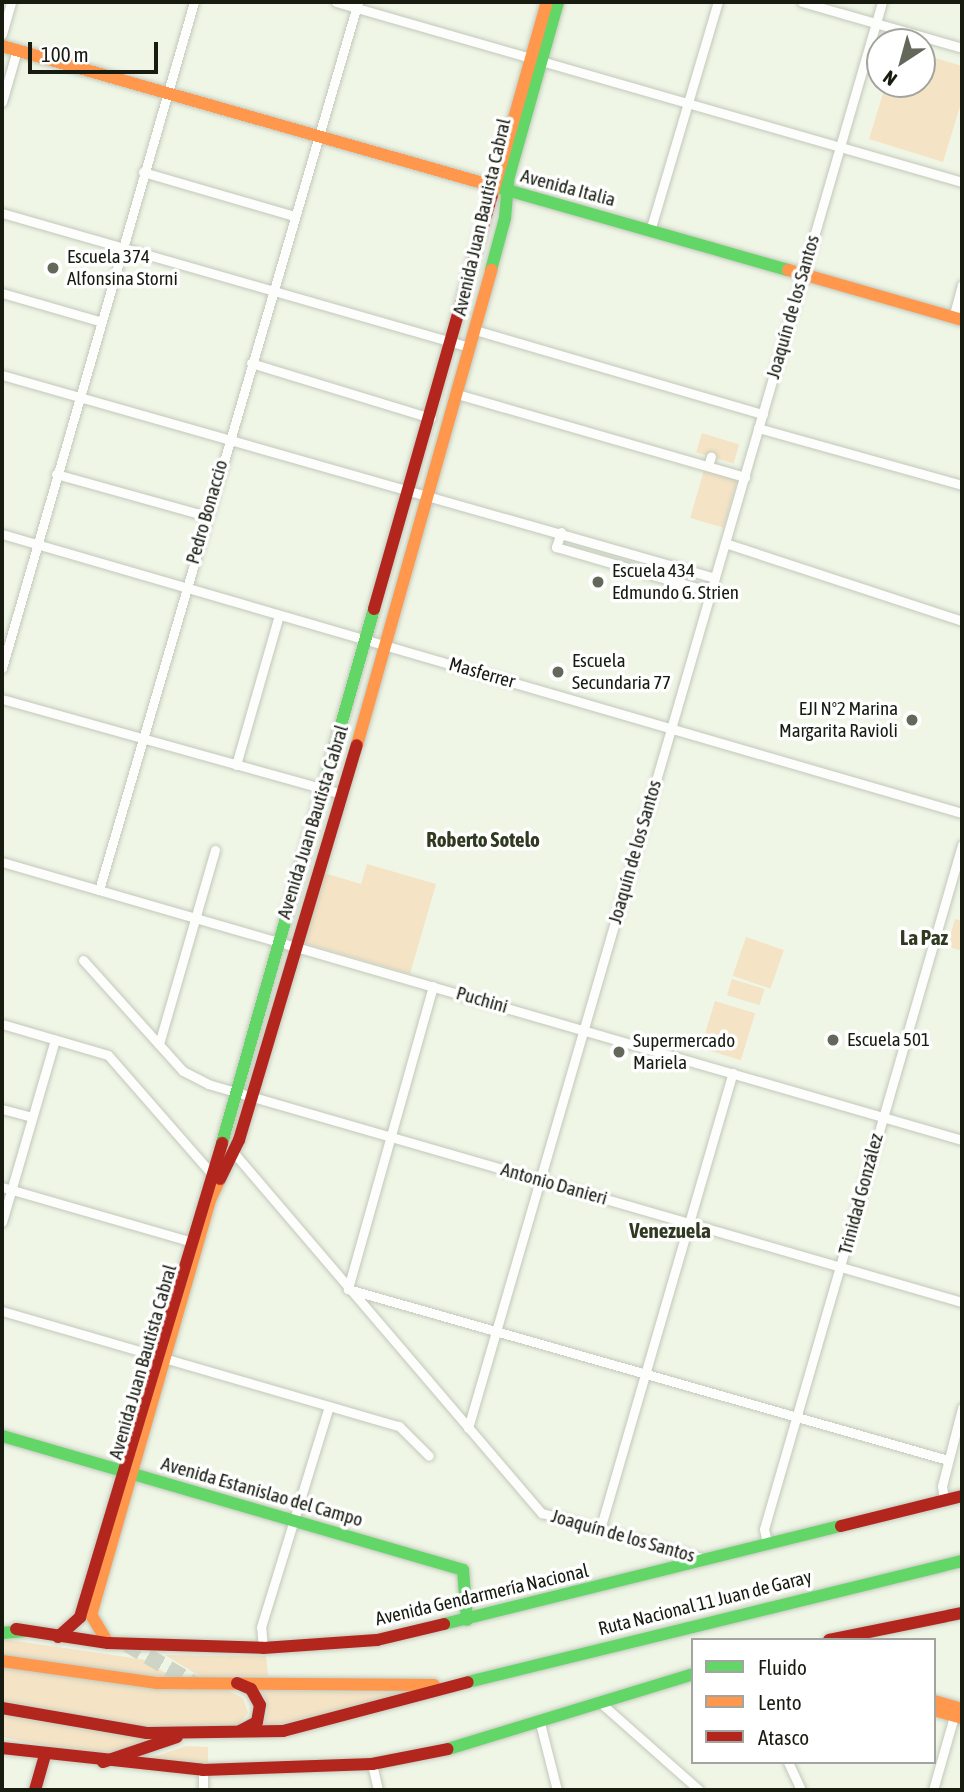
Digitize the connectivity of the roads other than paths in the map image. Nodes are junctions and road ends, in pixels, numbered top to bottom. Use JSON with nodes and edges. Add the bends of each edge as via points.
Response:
{"nodes":[{"id":1,"x":11,"y":2,"type":"edge"},
{"id":2,"x":194,"y":2,"type":"edge"},
{"id":3,"x":336,"y":2,"type":"edge"},
{"id":4,"x":547,"y":2,"type":"edge"},
{"id":5,"x":558,"y":2,"type":"edge"},
{"id":6,"x":719,"y":2,"type":"edge"},
{"id":7,"x":803,"y":2,"type":"edge"},
{"id":8,"x":882,"y":2,"type":"edge"},
{"id":9,"x":357,"y":5,"type":"edge"},
{"id":10,"x":876,"y":23,"type":"junction"},
{"id":11,"x":2,"y":34,"type":"edge"},
{"id":12,"x":2,"y":46,"type":"edge"},
{"id":13,"x":962,"y":48,"type":"edge"},
{"id":14,"x":17,"y":50,"type":"junction"},
{"id":15,"x":536,"y":60,"type":"junction"},
{"id":16,"x":168,"y":93,"type":"junction"},
{"id":17,"x":2,"y":102,"type":"edge"},
{"id":18,"x":690,"y":104,"type":"junction"},
{"id":19,"x":317,"y":135,"type":"junction"},
{"id":20,"x":838,"y":147,"type":"junction"},
{"id":21,"x":143,"y":172,"type":"junction"},
{"id":22,"x":962,"y":183,"type":"edge"},
{"id":23,"x":501,"y":190,"type":"junction"},
{"id":24,"x":2,"y":213,"type":"edge"},
{"id":25,"x":294,"y":216,"type":"junction"},
{"id":26,"x":650,"y":231,"type":"junction"},
{"id":27,"x":120,"y":247,"type":"junction"},
{"id":28,"x":803,"y":276,"type":"junction"},
{"id":29,"x":962,"y":285,"type":"edge"},
{"id":30,"x":271,"y":290,"type":"junction"},
{"id":31,"x":2,"y":293,"type":"edge"},
{"id":32,"x":958,"y":319,"type":"edge"},
{"id":33,"x":99,"y":321,"type":"junction"},
{"id":34,"x":475,"y":330,"type":"junction"},
{"id":35,"x":453,"y":342,"type":"junction"},
{"id":36,"x":470,"y":347,"type":"junction"},
{"id":37,"x":251,"y":363,"type":"junction"},
{"id":38,"x":2,"y":375,"type":"edge"},
{"id":39,"x":457,"y":394,"type":"junction"},
{"id":40,"x":78,"y":397,"type":"junction"},
{"id":41,"x":763,"y":414,"type":"junction"},
{"id":42,"x":430,"y":418,"type":"junction"},
{"id":43,"x":758,"y":428,"type":"junction"},
{"id":44,"x":227,"y":439,"type":"junction"},
{"id":45,"x":711,"y":456,"type":"dead end"},
{"id":46,"x":708,"y":466,"type":"junction"},
{"id":47,"x":56,"y":474,"type":"junction"},
{"id":48,"x":745,"y":477,"type":"junction"},
{"id":49,"x":962,"y":485,"type":"edge"},
{"id":50,"x":410,"y":489,"type":"junction"},
{"id":51,"x":428,"y":495,"type":"junction"},
{"id":52,"x":206,"y":516,"type":"junction"},
{"id":53,"x":561,"y":531,"type":"junction"},
{"id":54,"x":2,"y":534,"type":"edge"},
{"id":55,"x":37,"y":544,"type":"junction"},
{"id":56,"x":725,"y":544,"type":"junction"},
{"id":57,"x":715,"y":578,"type":"junction"},
{"id":58,"x":186,"y":588,"type":"junction"},
{"id":59,"x":711,"y":592,"type":"junction"},
{"id":60,"x":279,"y":615,"type":"junction"},
{"id":61,"x":962,"y":621,"type":"edge"},
{"id":62,"x":2,"y":626,"type":"edge"},
{"id":63,"x":13,"y":629,"type":"junction"},
{"id":64,"x":367,"y":640,"type":"junction"},
{"id":65,"x":386,"y":646,"type":"junction"},
{"id":66,"x":2,"y":668,"type":"edge"},
{"id":67,"x":2,"y":699,"type":"edge"},
{"id":68,"x":671,"y":729,"type":"junction"},
{"id":69,"x":142,"y":738,"type":"junction"},
{"id":70,"x":236,"y":765,"type":"junction"},
{"id":71,"x":324,"y":790,"type":"junction"},
{"id":72,"x":342,"y":794,"type":"junction"},
{"id":73,"x":962,"y":813,"type":"edge"},
{"id":74,"x":962,"y":845,"type":"edge"},
{"id":75,"x":215,"y":850,"type":"dead end"},
{"id":76,"x":2,"y":862,"type":"edge"},
{"id":77,"x":99,"y":890,"type":"junction"},
{"id":78,"x":194,"y":917,"type":"junction"},
{"id":79,"x":279,"y":942,"type":"junction"},
{"id":80,"x":295,"y":947,"type":"junction"},
{"id":81,"x":83,"y":960,"type":"dead end"},
{"id":82,"x":433,"y":986,"type":"junction"},
{"id":83,"x":2,"y":1024,"type":"edge"},
{"id":84,"x":584,"y":1030,"type":"junction"},
{"id":85,"x":55,"y":1040,"type":"junction"},
{"id":86,"x":159,"y":1044,"type":"junction"},
{"id":87,"x":733,"y":1073,"type":"junction"},
{"id":88,"x":237,"y":1092,"type":"junction"},
{"id":89,"x":253,"y":1097,"type":"junction"},
{"id":90,"x":2,"y":1109,"type":"edge"},
{"id":91,"x":32,"y":1117,"type":"junction"},
{"id":92,"x":882,"y":1117,"type":"junction"},
{"id":93,"x":391,"y":1137,"type":"junction"},
{"id":94,"x":962,"y":1140,"type":"edge"},
{"id":95,"x":234,"y":1153,"type":"junction"},
{"id":96,"x":210,"y":1172,"type":"junction"},
{"id":97,"x":540,"y":1180,"type":"junction"},
{"id":98,"x":6,"y":1189,"type":"edge"},
{"id":99,"x":2,"y":1222,"type":"edge"},
{"id":100,"x":689,"y":1223,"type":"junction"},
{"id":101,"x":193,"y":1242,"type":"junction"},
{"id":102,"x":841,"y":1267,"type":"junction"},
{"id":103,"x":348,"y":1289,"type":"junction"},
{"id":104,"x":962,"y":1302,"type":"edge"},
{"id":105,"x":2,"y":1311,"type":"edge"},
{"id":106,"x":496,"y":1330,"type":"junction"},
{"id":107,"x":160,"y":1357,"type":"junction"},
{"id":108,"x":646,"y":1373,"type":"junction"},
{"id":109,"x":329,"y":1406,"type":"junction"},
{"id":110,"x":962,"y":1408,"type":"edge"},
{"id":111,"x":797,"y":1418,"type":"junction"},
{"id":112,"x":468,"y":1428,"type":"junction"},
{"id":113,"x":2,"y":1436,"type":"edge"},
{"id":114,"x":429,"y":1456,"type":"dead end"},
{"id":115,"x":948,"y":1460,"type":"junction"},
{"id":116,"x":126,"y":1473,"type":"junction"},
{"id":117,"x":962,"y":1496,"type":"edge"},
{"id":118,"x":944,"y":1500,"type":"junction"},
{"id":119,"x":294,"y":1521,"type":"junction"},
{"id":120,"x":601,"y":1526,"type":"junction"},
{"id":121,"x":767,"y":1543,"type":"junction"},
{"id":122,"x":706,"y":1559,"type":"junction"},
{"id":123,"x":962,"y":1560,"type":"edge"},
{"id":124,"x":962,"y":1613,"type":"edge"},
{"id":125,"x":467,"y":1620,"type":"junction"},
{"id":126,"x":2,"y":1626,"type":"edge"},
{"id":127,"x":25,"y":1631,"type":"junction"},
{"id":128,"x":2,"y":1633,"type":"edge"},
{"id":129,"x":58,"y":1637,"type":"junction"},
{"id":130,"x":845,"y":1638,"type":"edge"},
{"id":131,"x":108,"y":1643,"type":"junction"},
{"id":132,"x":263,"y":1648,"type":"junction"},
{"id":133,"x":2,"y":1661,"type":"edge"},
{"id":134,"x":691,"y":1675,"type":"edge"},
{"id":135,"x":233,"y":1681,"type":"junction"},
{"id":136,"x":457,"y":1684,"type":"junction"},
{"id":137,"x":936,"y":1702,"type":"edge"},
{"id":138,"x":603,"y":1705,"type":"junction"},
{"id":139,"x":2,"y":1708,"type":"edge"},
{"id":140,"x":936,"y":1710,"type":"edge"},
{"id":141,"x":959,"y":1713,"type":"edge"},
{"id":142,"x":540,"y":1723,"type":"junction"},
{"id":143,"x":238,"y":1732,"type":"junction"},
{"id":144,"x":190,"y":1733,"type":"junction"},
{"id":145,"x":2,"y":1748,"type":"edge"},
{"id":146,"x":45,"y":1755,"type":"junction"},
{"id":147,"x":103,"y":1762,"type":"junction"},
{"id":148,"x":372,"y":1764,"type":"junction"},
{"id":149,"x":789,"y":1764,"type":"edge"},
{"id":150,"x":203,"y":1770,"type":"junction"},
{"id":151,"x":35,"y":1790,"type":"edge"},
{"id":152,"x":202,"y":1790,"type":"edge"},
{"id":153,"x":378,"y":1790,"type":"edge"},
{"id":154,"x":557,"y":1790,"type":"edge"},
{"id":155,"x":699,"y":1790,"type":"edge"},
{"id":156,"x":801,"y":1790,"type":"edge"},
{"id":157,"x":933,"y":1790,"type":"edge"}],
"edges":[{"from":1,"to":11,"type":"street"},
{"from":2,"to":16,"type":"street"},
{"from":3,"to":9,"type":"street"},
{"from":4,"to":15,"type":"main road","name":"Avenida Juan Bautista Cabral"},
{"from":5,"to":15,"type":"main road","name":"Avenida Juan Bautista Cabral"},
{"from":6,"to":18,"type":"street"},
{"from":7,"to":10,"type":"street"},
{"from":8,"to":10,"type":"street","name":"Joaquín de los Santos"},
{"from":9,"to":15,"type":"street"},
{"from":9,"to":19,"type":"street","name":"Pedro Bonaccio"},
{"from":10,"to":13,"type":"street"},
{"from":10,"to":20,"type":"street","name":"Joaquín de los Santos"},
{"from":12,"to":14,"type":"main road","name":"Avenida Italia"},
{"from":14,"to":16,"type":"main road","name":"Avenida Italia"},
{"from":14,"to":17,"type":"street"},
{"from":15,"to":18,"type":"street"},
{"from":15,"to":23,"type":"main road","name":"Avenida Juan Bautista Cabral"},
{"from":16,"to":19,"type":"main road","name":"Avenida Italia"},
{"from":16,"to":21,"type":"street"},
{"from":18,"to":20,"type":"street"},
{"from":18,"to":26,"type":"street"},
{"from":19,"to":23,"type":"main road","name":"Avenida Italia"},
{"from":19,"to":25,"type":"street","name":"Pedro Bonaccio"},
{"from":20,"to":22,"type":"street"},
{"from":20,"to":28,"type":"street","name":"Joaquín de los Santos"},
{"from":21,"to":25,"type":"street"},
{"from":21,"to":27,"type":"street"},
{"from":23,"to":26,"type":"main road","name":"Avenida Italia"},
{"from":23,"to":34,"type":"main road","name":"Avenida Juan Bautista Cabral","via":[[505,218]]},
{"from":23,"to":35,"type":"main road","name":"Avenida Juan Bautista Cabral"},
{"from":24,"to":27,"type":"street"},
{"from":25,"to":30,"type":"street","name":"Pedro Bonaccio"},
{"from":26,"to":28,"type":"main road","name":"Avenida Italia"},
{"from":27,"to":30,"type":"street"},
{"from":27,"to":33,"type":"street"},
{"from":28,"to":32,"type":"main road","name":"Avenida Italia"},
{"from":28,"to":41,"type":"street","name":"Joaquín de los Santos"},
{"from":29,"to":32,"type":"street"},
{"from":30,"to":35,"type":"street"},
{"from":30,"to":37,"type":"street","name":"Pedro Bonaccio"},
{"from":31,"to":33,"type":"street"},
{"from":33,"to":40,"type":"street"},
{"from":34,"to":36,"type":"main road","name":"Avenida Juan Bautista Cabral"},
{"from":34,"to":41,"type":"street"},
{"from":35,"to":36,"type":"street"},
{"from":35,"to":42,"type":"main road","name":"Avenida Juan Bautista Cabral"},
{"from":36,"to":39,"type":"main road","name":"Avenida Juan Bautista Cabral"},
{"from":37,"to":42,"type":"street"},
{"from":37,"to":44,"type":"street","name":"Pedro Bonaccio"},
{"from":38,"to":40,"type":"street"},
{"from":39,"to":46,"type":"street"},
{"from":39,"to":51,"type":"main road","name":"Avenida Juan Bautista Cabral"},
{"from":40,"to":44,"type":"street"},
{"from":40,"to":47,"type":"street"},
{"from":41,"to":43,"type":"street","name":"Joaquín de los Santos"},
{"from":42,"to":50,"type":"main road","name":"Avenida Juan Bautista Cabral"},
{"from":43,"to":48,"type":"street","name":"Joaquín de los Santos"},
{"from":43,"to":49,"type":"street"},
{"from":44,"to":50,"type":"street"},
{"from":44,"to":52,"type":"street","name":"Pedro Bonaccio"},
{"from":45,"to":46,"type":"street"},
{"from":46,"to":48,"type":"street"},
{"from":47,"to":52,"type":"street"},
{"from":47,"to":55,"type":"street"},
{"from":48,"to":56,"type":"street","name":"Joaquín de los Santos"},
{"from":50,"to":51,"type":"street"},
{"from":50,"to":64,"type":"main road","name":"Avenida Juan Bautista Cabral"},
{"from":51,"to":53,"type":"street"},
{"from":51,"to":65,"type":"main road","name":"Avenida Juan Bautista Cabral"},
{"from":52,"to":58,"type":"street","name":"Pedro Bonaccio"},
{"from":53,"to":57,"type":"street"},
{"from":53,"to":59,"type":"street","via":[[556,547]]},
{"from":54,"to":55,"type":"street","name":"Masferrer"},
{"from":55,"to":58,"type":"street","name":"Masferrer"},
{"from":55,"to":63,"type":"street"},
{"from":56,"to":57,"type":"street","name":"Joaquín de los Santos"},
{"from":56,"to":61,"type":"street"},
{"from":57,"to":59,"type":"street","name":"Joaquín de los Santos"},
{"from":58,"to":60,"type":"street","name":"Masferrer"},
{"from":58,"to":69,"type":"street","name":"Pedro Bonaccio"},
{"from":59,"to":68,"type":"street","name":"Joaquín de los Santos"},
{"from":60,"to":64,"type":"street","name":"Masferrer"},
{"from":60,"to":70,"type":"street"},
{"from":62,"to":63,"type":"street"},
{"from":63,"to":66,"type":"street"},
{"from":64,"to":65,"type":"street","name":"Masferrer"},
{"from":64,"to":71,"type":"main road","name":"Avenida Juan Bautista Cabral"},
{"from":65,"to":68,"type":"street","name":"Masferrer"},
{"from":65,"to":72,"type":"main road","name":"Avenida Juan Bautista Cabral"},
{"from":67,"to":69,"type":"street"},
{"from":68,"to":73,"type":"street","name":"Masferrer"},
{"from":68,"to":84,"type":"street","name":"Joaquín de los Santos"},
{"from":69,"to":70,"type":"street"},
{"from":69,"to":77,"type":"street","name":"Pedro Bonaccio"},
{"from":70,"to":71,"type":"street"},
{"from":71,"to":72,"type":"street"},
{"from":71,"to":79,"type":"main road","name":"Avenida Juan Bautista Cabral"},
{"from":72,"to":80,"type":"main road","name":"Avenida Juan Bautista Cabral"},
{"from":74,"to":92,"type":"street","name":"Trinidad González"},
{"from":75,"to":78,"type":"street"},
{"from":76,"to":77,"type":"street","name":"Puchini"},
{"from":77,"to":78,"type":"street","name":"Puchini"},
{"from":78,"to":79,"type":"street","name":"Puchini"},
{"from":78,"to":86,"type":"street"},
{"from":79,"to":80,"type":"street","name":"Puchini"},
{"from":79,"to":88,"type":"main road","name":"Avenida Juan Bautista Cabral"},
{"from":80,"to":82,"type":"street","name":"Puchini"},
{"from":80,"to":89,"type":"main road","name":"Avenida Juan Bautista Cabral"},
{"from":81,"to":86,"type":"street","name":"Antonio Danieri"},
{"from":82,"to":84,"type":"street","name":"Puchini"},
{"from":82,"to":93,"type":"street"},
{"from":83,"to":85,"type":"street"},
{"from":84,"to":87,"type":"street","name":"Puchini"},
{"from":84,"to":97,"type":"street","name":"Joaquín de los Santos"},
{"from":85,"to":91,"type":"street"},
{"from":85,"to":96,"type":"street","via":[[108,1055]]},
{"from":86,"to":88,"type":"street","name":"Antonio Danieri","via":[[183,1071]]},
{"from":87,"to":92,"type":"street","name":"Puchini"},
{"from":87,"to":100,"type":"street"},
{"from":88,"to":89,"type":"street","name":"Antonio Danieri"},
{"from":88,"to":96,"type":"main road","name":"Avenida Juan Bautista Cabral"},
{"from":89,"to":93,"type":"street","name":"Antonio Danieri"},
{"from":89,"to":95,"type":"main road","name":"Avenida Juan Bautista Cabral"},
{"from":90,"to":91,"type":"street"},
{"from":91,"to":98,"type":"street"},
{"from":92,"to":94,"type":"street","name":"Puchini"},
{"from":92,"to":102,"type":"street","name":"Trinidad González"},
{"from":93,"to":97,"type":"street","name":"Antonio Danieri"},
{"from":93,"to":103,"type":"street"},
{"from":95,"to":101,"type":"main road","name":"Avenida Juan Bautista Cabral"},
{"from":95,"to":103,"type":"street"},
{"from":96,"to":101,"type":"main road","name":"Avenida Juan Bautista Cabral"},
{"from":97,"to":100,"type":"street","name":"Antonio Danieri"},
{"from":97,"to":106,"type":"street","name":"Joaquín de los Santos"},
{"from":98,"to":99,"type":"street"},
{"from":98,"to":101,"type":"street"},
{"from":100,"to":102,"type":"street","name":"Antonio Danieri"},
{"from":100,"to":108,"type":"street"},
{"from":101,"to":107,"type":"main road","name":"Avenida Juan Bautista Cabral"},
{"from":102,"to":104,"type":"street","name":"Antonio Danieri"},
{"from":102,"to":111,"type":"street","name":"Trinidad González"},
{"from":103,"to":106,"type":"street"},
{"from":103,"to":112,"type":"street"},
{"from":105,"to":107,"type":"street"},
{"from":106,"to":108,"type":"street"},
{"from":106,"to":112,"type":"street","name":"Joaquín de los Santos"},
{"from":107,"to":109,"type":"street"},
{"from":107,"to":116,"type":"main road","name":"Avenida Juan Bautista Cabral"},
{"from":108,"to":111,"type":"street"},
{"from":108,"to":120,"type":"street"},
{"from":109,"to":114,"type":"street","via":[[400,1426]]},
{"from":109,"to":119,"type":"street"},
{"from":110,"to":115,"type":"street"},
{"from":111,"to":115,"type":"street"},
{"from":111,"to":121,"type":"street","name":"Trinidad González","via":[[764,1529]]},
{"from":112,"to":120,"type":"street","name":"Joaquín de los Santos","via":[[542,1513],[559,1521]]},
{"from":113,"to":116,"type":"main road","name":"Avenida Estanislao del Campo"},
{"from":115,"to":118,"type":"street"},
{"from":116,"to":119,"type":"main road","name":"Avenida Estanislao del Campo"},
{"from":116,"to":129,"type":"main road","name":"Avenida Juan Bautista Cabral","via":[[80,1617]]},
{"from":116,"to":131,"type":"main road","name":"Avenida Juan Bautista Cabral","via":[[91,1615]]},
{"from":117,"to":118,"type":"main road","name":"Avenida Gendarmería Nacional"},
{"from":118,"to":121,"type":"main road","name":"Avenida Gendarmería Nacional"},
{"from":119,"to":125,"type":"main road","name":"Avenida Estanislao del Campo","via":[[463,1570]]},
{"from":119,"to":132,"type":"street","via":[[261,1627]]},
{"from":120,"to":122,"type":"street","name":"Joaquín de los Santos"},
{"from":121,"to":122,"type":"main road","name":"Avenida Gendarmería Nacional"},
{"from":122,"to":125,"type":"main road","name":"Avenida Gendarmería Nacional"},
{"from":123,"to":136,"type":"main road","name":"Ruta Nacional 11 Juan de Garay"},
{"from":124,"to":130,"type":"main road"},
{"from":125,"to":132,"type":"main road","name":"Avenida Gendarmería Nacional","via":[[377,1640]]},
{"from":126,"to":127,"type":"main road","name":"Avenida Gendarmería Nacional"},
{"from":127,"to":128,"type":"main road"},
{"from":127,"to":129,"type":"main road","name":"Avenida Gendarmería Nacional"},
{"from":129,"to":131,"type":"main road","name":"Avenida Gendarmería Nacional"},
{"from":131,"to":132,"type":"main road","name":"Avenida Gendarmería Nacional"},
{"from":133,"to":135,"type":"main road","name":"Ruta Nacional 11 Juan de Garay","via":[[157,1683]]},
{"from":134,"to":138,"type":"main road"},
{"from":135,"to":136,"type":"main road","name":"Ruta Nacional 11 Juan de Garay"},
{"from":135,"to":143,"type":"main road","via":[[251,1689],[260,1705],[257,1722]]},
{"from":136,"to":143,"type":"main road","name":"Ruta Nacional 11 Juan de Garay","via":[[316,1726]]},
{"from":137,"to":141,"type":"main road"},
{"from":138,"to":142,"type":"main road"},
{"from":138,"to":155,"type":"street"},
{"from":139,"to":144,"type":"main road","name":"Ruta Nacional 11 Juan de Garay","via":[[148,1733]]},
{"from":140,"to":141,"type":"main road"},
{"from":141,"to":157,"type":"street"},
{"from":142,"to":148,"type":"main road","via":[[476,1743]]},
{"from":142,"to":154,"type":"street"},
{"from":143,"to":144,"type":"main road","name":"Ruta Nacional 11 Juan de Garay"},
{"from":144,"to":147,"type":"main road"},
{"from":145,"to":146,"type":"main road"},
{"from":146,"to":147,"type":"main road"},
{"from":146,"to":151,"type":"main road"},
{"from":147,"to":150,"type":"main road"},
{"from":148,"to":150,"type":"main road"},
{"from":148,"to":153,"type":"street"},
{"from":149,"to":156,"type":"street"},
{"from":150,"to":152,"type":"street"}]}
